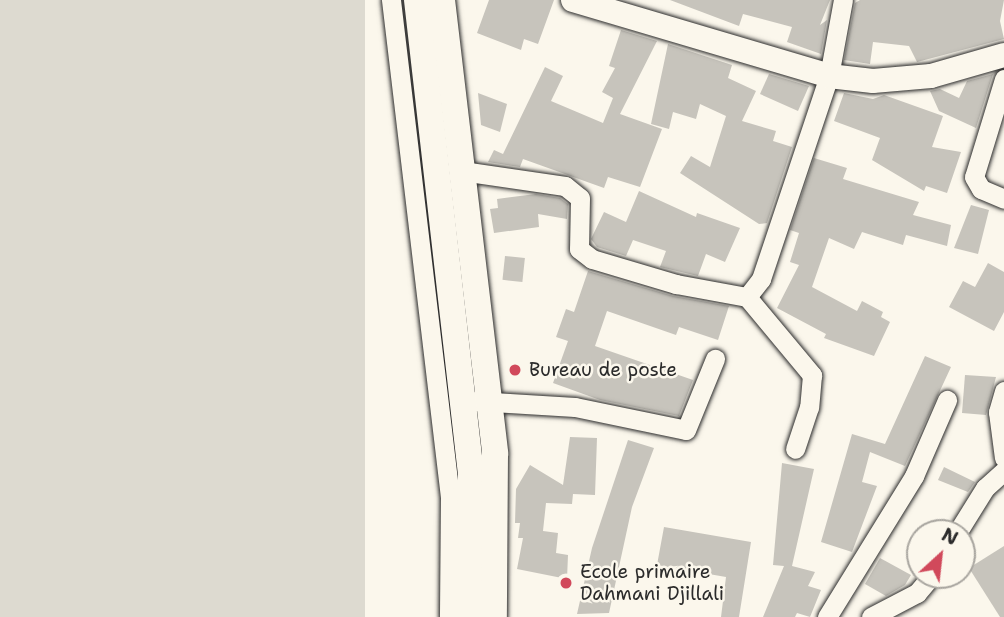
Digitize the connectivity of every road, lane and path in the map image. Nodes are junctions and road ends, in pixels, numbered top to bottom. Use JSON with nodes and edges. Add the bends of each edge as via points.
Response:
{"nodes":[{"id":1,"x":391,"y":0,"type":"edge"},
{"id":2,"x":417,"y":0,"type":"edge"},
{"id":3,"x":442,"y":0,"type":"edge"},
{"id":4,"x":573,"y":0,"type":"edge"},
{"id":5,"x":843,"y":0,"type":"edge"},
{"id":6,"x":1004,"y":55,"type":"edge"},
{"id":7,"x":829,"y":76,"type":"junction"},
{"id":8,"x":1004,"y":79,"type":"edge"},
{"id":9,"x":462,"y":171,"type":"junction"},
{"id":10,"x":1004,"y":199,"type":"edge"},
{"id":11,"x":747,"y":297,"type":"junction"},
{"id":12,"x":715,"y":359,"type":"dead end"},
{"id":13,"x":1004,"y":391,"type":"edge"},
{"id":14,"x":947,"y":400,"type":"dead end"},
{"id":15,"x":477,"y":401,"type":"junction"},
{"id":16,"x":794,"y":449,"type":"dead end"},
{"id":17,"x":1004,"y":458,"type":"edge"},
{"id":18,"x":1004,"y":471,"type":"edge"},
{"id":19,"x":966,"y":519,"type":"edge"},
{"id":20,"x":920,"y":589,"type":"edge"},
{"id":21,"x":449,"y":617,"type":"edge"},
{"id":22,"x":470,"y":617,"type":"edge"},
{"id":23,"x":494,"y":617,"type":"edge"},
{"id":24,"x":827,"y":617,"type":"edge"},
{"id":25,"x":871,"y":617,"type":"edge"}],
"edges":[{"from":1,"to":21,"type":"street","via":[[450,497]]},
{"from":2,"to":15,"type":"main road"},
{"from":3,"to":9,"type":"main road"},
{"from":4,"to":7,"type":"street"},
{"from":5,"to":7,"type":"street"},
{"from":6,"to":7,"type":"street","via":[[918,78],[873,81]]},
{"from":7,"to":11,"type":"street","via":[[761,279]]},
{"from":8,"to":10,"type":"street","via":[[974,177],[981,189]]},
{"from":9,"to":11,"type":"street","via":[[565,186],[580,198],[579,249],[592,259],[676,284]]},
{"from":9,"to":15,"type":"main road"},
{"from":11,"to":16,"type":"street","via":[[812,375],[810,407]]},
{"from":12,"to":15,"type":"street","via":[[686,430],[575,407]]},
{"from":13,"to":17,"type":"street","via":[[998,423]]},
{"from":14,"to":24,"type":"street","via":[[914,476]]},
{"from":15,"to":22,"type":"main road","via":[[471,472]]},
{"from":15,"to":23,"type":"main road","via":[[497,515]]},
{"from":18,"to":19,"type":"street","via":[[985,488]]},
{"from":20,"to":25,"type":"street"}]}
